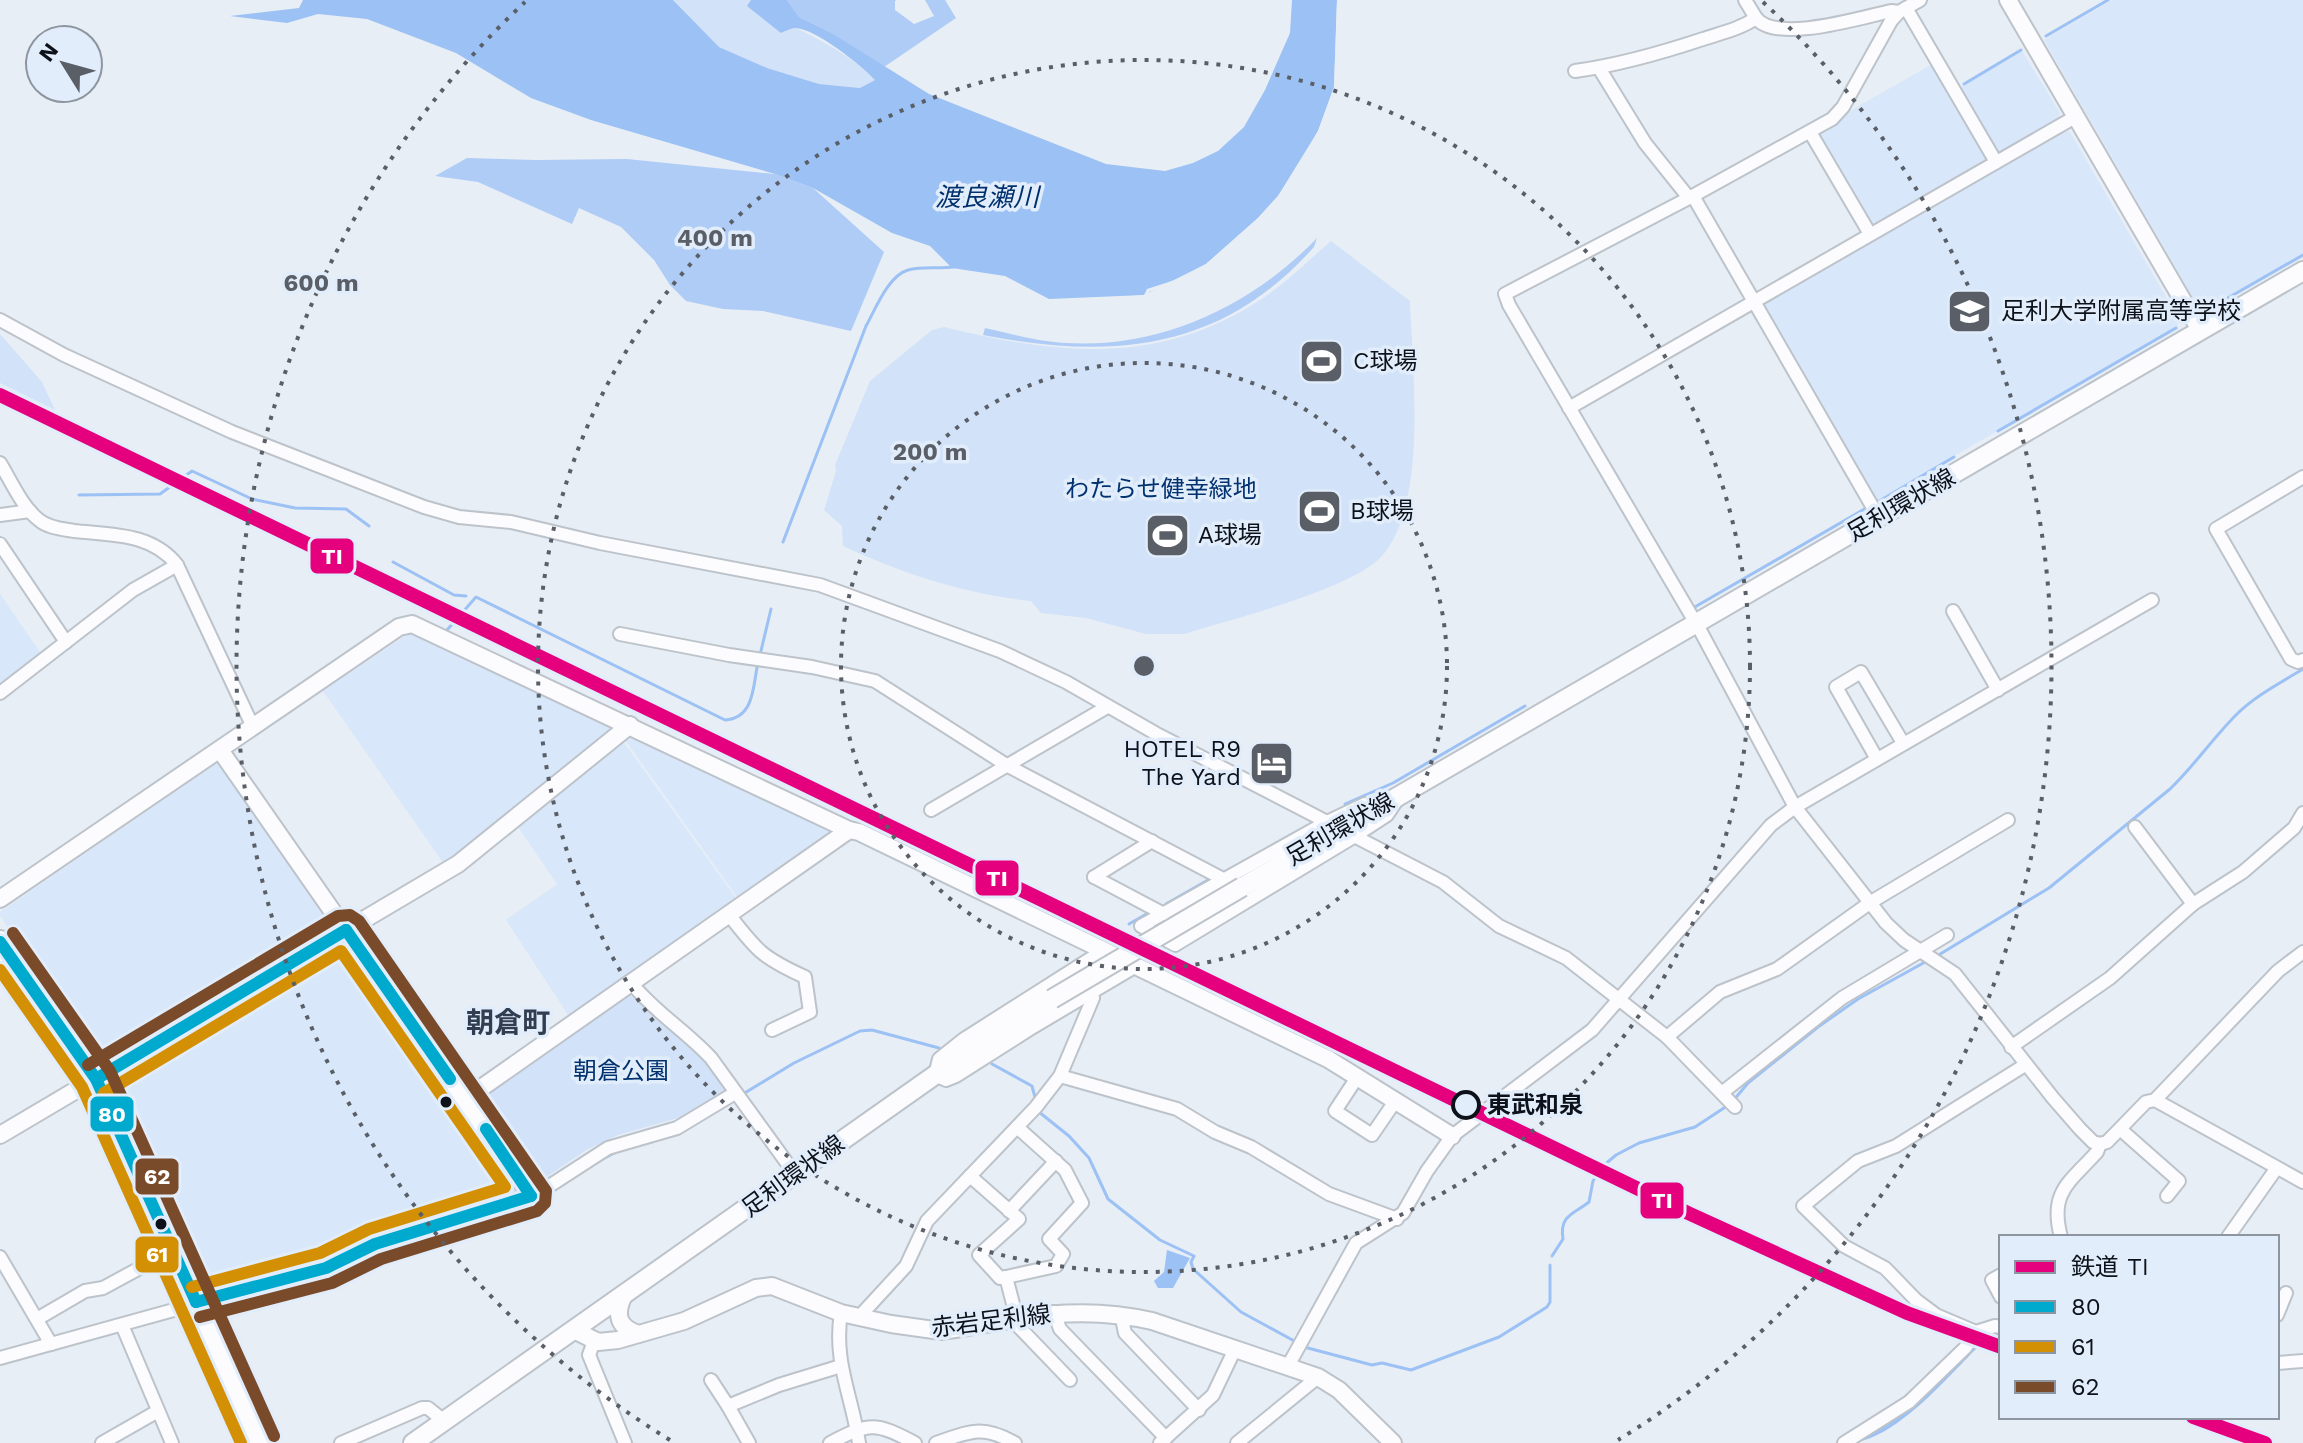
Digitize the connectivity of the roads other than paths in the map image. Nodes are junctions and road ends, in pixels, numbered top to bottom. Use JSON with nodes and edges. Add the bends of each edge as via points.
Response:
{"nodes":[{"id":1,"x":1745,"y":0,"type":"edge"},
{"id":2,"x":1920,"y":0,"type":"edge"},
{"id":3,"x":2008,"y":0,"type":"edge"},
{"id":4,"x":1903,"y":10,"type":"junction"},
{"id":5,"x":1756,"y":18,"type":"junction"},
{"id":6,"x":1599,"y":68,"type":"junction"},
{"id":7,"x":1575,"y":71,"type":"dead end"},
{"id":8,"x":2075,"y":117,"type":"junction"},
{"id":9,"x":1810,"y":132,"type":"junction"},
{"id":10,"x":1996,"y":162,"type":"junction"},
{"id":11,"x":1691,"y":197,"type":"junction"},
{"id":12,"x":1870,"y":234,"type":"junction"},
{"id":13,"x":2303,"y":271,"type":"edge"},
{"id":14,"x":1753,"y":301,"type":"junction"},
{"id":15,"x":0,"y":320,"type":"edge"},
{"id":16,"x":2200,"y":330,"type":"junction"},
{"id":17,"x":1569,"y":408,"type":"junction"},
{"id":18,"x":0,"y":463,"type":"edge"},
{"id":19,"x":2303,"y":477,"type":"edge"},
{"id":20,"x":30,"y":511,"type":"junction"},
{"id":21,"x":0,"y":515,"type":"edge"},
{"id":22,"x":459,"y":517,"type":"junction"},
{"id":23,"x":1879,"y":518,"type":"junction"},
{"id":24,"x":447,"y":529,"type":"dead end"},
{"id":25,"x":0,"y":544,"type":"edge"},
{"id":26,"x":177,"y":565,"type":"junction"},
{"id":27,"x":2152,"y":600,"type":"dead end"},
{"id":28,"x":1953,"y":611,"type":"dead end"},
{"id":29,"x":1695,"y":624,"type":"junction"},
{"id":30,"x":620,"y":634,"type":"dead end"},
{"id":31,"x":66,"y":642,"type":"junction"},
{"id":32,"x":2303,"y":660,"type":"edge"},
{"id":33,"x":1998,"y":690,"type":"junction"},
{"id":34,"x":0,"y":693,"type":"edge"},
{"id":35,"x":1107,"y":707,"type":"junction"},
{"id":36,"x":630,"y":725,"type":"junction"},
{"id":37,"x":253,"y":727,"type":"junction"},
{"id":38,"x":1903,"y":743,"type":"junction"},
{"id":39,"x":220,"y":750,"type":"junction"},
{"id":40,"x":1877,"y":759,"type":"junction"},
{"id":41,"x":1008,"y":766,"type":"junction"},
{"id":42,"x":1401,"y":794,"type":"junction"},
{"id":43,"x":1795,"y":807,"type":"junction"},
{"id":44,"x":931,"y":810,"type":"dead end"},
{"id":45,"x":2303,"y":813,"type":"edge"},
{"id":46,"x":2008,"y":820,"type":"dead end"},
{"id":47,"x":2135,"y":827,"type":"dead end"},
{"id":48,"x":1340,"y":829,"type":"junction"},
{"id":49,"x":849,"y":830,"type":"junction"},
{"id":50,"x":1152,"y":841,"type":"junction"},
{"id":51,"x":1234,"y":884,"type":"junction"},
{"id":52,"x":0,"y":899,"type":"edge"},
{"id":53,"x":1871,"y":902,"type":"junction"},
{"id":54,"x":2193,"y":904,"type":"junction"},
{"id":55,"x":1164,"y":914,"type":"junction"},
{"id":56,"x":730,"y":916,"type":"junction"},
{"id":57,"x":346,"y":930,"type":"junction"},
{"id":58,"x":1947,"y":935,"type":"dead end"},
{"id":59,"x":0,"y":942,"type":"edge"},
{"id":60,"x":1104,"y":950,"type":"junction"},
{"id":61,"x":1923,"y":951,"type":"junction"},
{"id":62,"x":2303,"y":952,"type":"edge"},
{"id":63,"x":1136,"y":966,"type":"junction"},
{"id":64,"x":632,"y":984,"type":"junction"},
{"id":65,"x":1092,"y":991,"type":"junction"},
{"id":66,"x":1620,"y":999,"type":"junction"},
{"id":67,"x":772,"y":1030,"type":"dead end"},
{"id":68,"x":1667,"y":1037,"type":"junction"},
{"id":69,"x":2011,"y":1047,"type":"junction"},
{"id":70,"x":2025,"y":1065,"type":"junction"},
{"id":71,"x":935,"y":1075,"type":"junction"},
{"id":72,"x":1060,"y":1076,"type":"junction"},
{"id":73,"x":1358,"y":1076,"type":"junction"},
{"id":74,"x":96,"y":1079,"type":"junction"},
{"id":75,"x":735,"y":1093,"type":"junction"},
{"id":76,"x":464,"y":1100,"type":"junction"},
{"id":77,"x":1396,"y":1100,"type":"junction"},
{"id":78,"x":2155,"y":1100,"type":"junction"},
{"id":79,"x":1017,"y":1127,"type":"junction"},
{"id":80,"x":2120,"y":1129,"type":"junction"},
{"id":81,"x":0,"y":1135,"type":"edge"},
{"id":82,"x":1452,"y":1136,"type":"junction"},
{"id":83,"x":2100,"y":1144,"type":"junction"},
{"id":84,"x":1056,"y":1161,"type":"junction"},
{"id":85,"x":2276,"y":1169,"type":"junction"},
{"id":86,"x":795,"y":1174,"type":"junction"},
{"id":87,"x":970,"y":1176,"type":"junction"},
{"id":88,"x":2303,"y":1182,"type":"edge"},
{"id":89,"x":531,"y":1196,"type":"junction"},
{"id":90,"x":2167,"y":1196,"type":"dead end"},
{"id":91,"x":1009,"y":1211,"type":"junction"},
{"id":92,"x":1397,"y":1219,"type":"junction"},
{"id":93,"x":2061,"y":1235,"type":"edge"},
{"id":94,"x":2229,"y":1235,"type":"edge"},
{"id":95,"x":173,"y":1250,"type":"junction"},
{"id":96,"x":0,"y":1257,"type":"edge"},
{"id":97,"x":1999,"y":1276,"type":"edge"},
{"id":98,"x":1006,"y":1277,"type":"junction"},
{"id":99,"x":1999,"y":1293,"type":"edge"},
{"id":100,"x":2286,"y":1293,"type":"dead end"},
{"id":101,"x":623,"y":1297,"type":"junction"},
{"id":102,"x":196,"y":1302,"type":"junction"},
{"id":103,"x":2279,"y":1310,"type":"edge"},
{"id":104,"x":1054,"y":1312,"type":"junction"},
{"id":105,"x":841,"y":1313,"type":"junction"},
{"id":106,"x":1121,"y":1314,"type":"junction"},
{"id":107,"x":859,"y":1317,"type":"junction"},
{"id":108,"x":37,"y":1319,"type":"junction"},
{"id":109,"x":1017,"y":1319,"type":"junction"},
{"id":110,"x":1999,"y":1324,"type":"edge"},
{"id":111,"x":122,"y":1325,"type":"junction"},
{"id":112,"x":574,"y":1330,"type":"junction"},
{"id":113,"x":1976,"y":1332,"type":"junction"},
{"id":114,"x":638,"y":1334,"type":"junction"},
{"id":115,"x":594,"y":1341,"type":"junction"},
{"id":116,"x":51,"y":1344,"type":"junction"},
{"id":117,"x":1235,"y":1349,"type":"junction"},
{"id":118,"x":0,"y":1358,"type":"edge"},
{"id":119,"x":2303,"y":1361,"type":"edge"},
{"id":120,"x":2279,"y":1363,"type":"edge"},
{"id":121,"x":841,"y":1366,"type":"junction"},
{"id":122,"x":1288,"y":1366,"type":"junction"},
{"id":123,"x":1318,"y":1377,"type":"junction"},
{"id":124,"x":711,"y":1380,"type":"dead end"},
{"id":125,"x":1070,"y":1380,"type":"dead end"},
{"id":126,"x":728,"y":1406,"type":"junction"},
{"id":127,"x":1199,"y":1410,"type":"junction"},
{"id":128,"x":158,"y":1411,"type":"junction"},
{"id":129,"x":444,"y":1421,"type":"junction"},
{"id":130,"x":858,"y":1436,"type":"edge"},
{"id":131,"x":255,"y":1441,"type":"edge"},
{"id":132,"x":1163,"y":1441,"type":"edge"},
{"id":133,"x":415,"y":1442,"type":"edge"},
{"id":134,"x":102,"y":1443,"type":"edge"},
{"id":135,"x":172,"y":1443,"type":"edge"},
{"id":136,"x":341,"y":1443,"type":"edge"},
{"id":137,"x":625,"y":1443,"type":"edge"},
{"id":138,"x":749,"y":1443,"type":"edge"},
{"id":139,"x":830,"y":1443,"type":"edge"},
{"id":140,"x":915,"y":1443,"type":"edge"},
{"id":141,"x":936,"y":1443,"type":"edge"},
{"id":142,"x":1015,"y":1443,"type":"edge"},
{"id":143,"x":1237,"y":1443,"type":"edge"},
{"id":144,"x":1393,"y":1443,"type":"edge"},
{"id":145,"x":1844,"y":1443,"type":"edge"}],
"edges":[{"from":1,"to":5,"type":"street"},
{"from":2,"to":4,"type":"street"},
{"from":3,"to":8,"type":"street"},
{"from":4,"to":5,"type":"street","via":[[1797,28],[1761,25]]},
{"from":4,"to":9,"type":"street","via":[[1891,21],[1838,113]]},
{"from":4,"to":10,"type":"street"},
{"from":5,"to":6,"type":"street","via":[[1675,48]]},
{"from":6,"to":7,"type":"street"},
{"from":6,"to":11,"type":"street","via":[[1645,143]]},
{"from":8,"to":10,"type":"street"},
{"from":8,"to":16,"type":"street"},
{"from":9,"to":11,"type":"street"},
{"from":9,"to":12,"type":"street"},
{"from":10,"to":12,"type":"street"},
{"from":11,"to":14,"type":"street"},
{"from":11,"to":17,"type":"street","via":[[1505,294]]},
{"from":12,"to":14,"type":"street"},
{"from":13,"to":16,"type":"main road","name":"足利環状線"},
{"from":14,"to":17,"type":"street"},
{"from":14,"to":23,"type":"street"},
{"from":15,"to":22,"type":"street","via":[[232,432]]},
{"from":16,"to":23,"type":"main road","name":"足利環状線"},
{"from":17,"to":29,"type":"street"},
{"from":18,"to":20,"type":"street"},
{"from":19,"to":32,"type":"street","via":[[2216,529],[2291,659]]},
{"from":20,"to":21,"type":"street"},
{"from":20,"to":26,"type":"street","via":[[52,527],[145,540]]},
{"from":22,"to":24,"type":"street"},
{"from":22,"to":35,"type":"street","via":[[511,522],[820,585],[1000,651]]},
{"from":23,"to":29,"type":"main road","name":"足利環状線"},
{"from":25,"to":31,"type":"street"},
{"from":26,"to":31,"type":"street","via":[[133,590]]},
{"from":26,"to":37,"type":"street"},
{"from":27,"to":33,"type":"street"},
{"from":28,"to":33,"type":"street"},
{"from":29,"to":42,"type":"main road","name":"足利環状線"},
{"from":29,"to":43,"type":"street"},
{"from":30,"to":41,"type":"street","via":[[875,681]]},
{"from":31,"to":34,"type":"street"},
{"from":33,"to":38,"type":"street"},
{"from":35,"to":41,"type":"street"},
{"from":35,"to":48,"type":"street"},
{"from":36,"to":37,"type":"street","via":[[412,624],[399,627]]},
{"from":36,"to":49,"type":"street"},
{"from":36,"to":57,"type":"street","via":[[458,864]]},
{"from":37,"to":39,"type":"street"},
{"from":38,"to":40,"type":"street"},
{"from":38,"to":40,"type":"street","via":[[1861,672],[1848,679],[1836,687]]},
{"from":39,"to":52,"type":"street"},
{"from":39,"to":57,"type":"street"},
{"from":40,"to":43,"type":"street"},
{"from":41,"to":44,"type":"street"},
{"from":41,"to":50,"type":"street"},
{"from":42,"to":48,"type":"main road","name":"足利環状線"},
{"from":42,"to":48,"type":"street","via":[[1387,815]]},
{"from":43,"to":53,"type":"street"},
{"from":43,"to":66,"type":"street","via":[[1771,825]]},
{"from":45,"to":54,"type":"street","via":[[2294,828],[2243,872]]},
{"from":46,"to":53,"type":"street"},
{"from":47,"to":54,"type":"street"},
{"from":48,"to":51,"type":"main road","name":"足利環状線"},
{"from":48,"to":55,"type":"street","via":[[1175,945],[1141,926]]},
{"from":48,"to":66,"type":"street","via":[[1443,882],[1499,926],[1566,958]]},
{"from":49,"to":56,"type":"street"},
{"from":49,"to":60,"type":"street"},
{"from":50,"to":51,"type":"street"},
{"from":50,"to":55,"type":"street","via":[[1094,877]]},
{"from":51,"to":55,"type":"street"},
{"from":51,"to":71,"type":"main road","name":"足利環状線","bridge":true},
{"from":53,"to":61,"type":"street","via":[[1895,932]]},
{"from":53,"to":68,"type":"street","via":[[1777,969],[1720,992]]},
{"from":54,"to":69,"type":"street","via":[[2110,978]]},
{"from":56,"to":64,"type":"street"},
{"from":56,"to":67,"type":"street","via":[[762,955],[805,977],[810,1012]]},
{"from":57,"to":74,"type":"street"},
{"from":57,"to":76,"type":"street"},
{"from":58,"to":61,"type":"street"},
{"from":59,"to":74,"type":"highway"},
{"from":60,"to":63,"type":"street"},
{"from":60,"to":71,"type":"street","via":[[964,1039],[939,1059]]},
{"from":61,"to":68,"type":"street","via":[[1818,1015],[1729,1099]]},
{"from":61,"to":69,"type":"street","via":[[1961,980]]},
{"from":62,"to":78,"type":"street","via":[[2278,971]]},
{"from":63,"to":65,"type":"street"},
{"from":63,"to":73,"type":"street"},
{"from":64,"to":75,"type":"street","via":[[651,1007],[698,1044]]},
{"from":64,"to":76,"type":"street"},
{"from":65,"to":71,"type":"street","via":[[956,1076],[946,1080]]},
{"from":65,"to":72,"type":"street"},
{"from":66,"to":68,"type":"street"},
{"from":66,"to":82,"type":"street","via":[[1578,1041]]},
{"from":69,"to":70,"type":"street"},
{"from":70,"to":83,"type":"street","via":[[2080,1129]]},
{"from":70,"to":113,"type":"street","via":[[1896,1146],[1858,1161],[1803,1206],[1844,1246],[1885,1268],[1936,1315]]},
{"from":71,"to":86,"type":"main road","name":"足利環状線"},
{"from":72,"to":79,"type":"street"},
{"from":72,"to":92,"type":"street","via":[[1177,1109],[1329,1194]]},
{"from":73,"to":77,"type":"street"},
{"from":73,"to":77,"type":"street","via":[[1335,1111],[1372,1135]]},
{"from":74,"to":81,"type":"street"},
{"from":74,"to":95,"type":"highway"},
{"from":75,"to":86,"type":"street"},
{"from":75,"to":89,"type":"street","via":[[677,1128],[608,1148]]},
{"from":76,"to":89,"type":"street"},
{"from":77,"to":82,"type":"street"},
{"from":78,"to":80,"type":"street","via":[[2146,1102]]},
{"from":78,"to":85,"type":"street"},
{"from":79,"to":84,"type":"street"},
{"from":79,"to":87,"type":"street"},
{"from":80,"to":83,"type":"street"},
{"from":80,"to":90,"type":"street","via":[[2179,1181]]},
{"from":82,"to":92,"type":"street"},
{"from":83,"to":93,"type":"street","via":[[2058,1198]]},
{"from":84,"to":91,"type":"street"},
{"from":84,"to":98,"type":"street","via":[[1082,1203],[1049,1239],[1063,1254],[1056,1266]]},
{"from":85,"to":88,"type":"street"},
{"from":85,"to":94,"type":"street"},
{"from":86,"to":101,"type":"main road","name":"足利環状線"},
{"from":87,"to":91,"type":"street"},
{"from":87,"to":107,"type":"street","via":[[927,1221],[906,1266]]},
{"from":89,"to":102,"type":"street","via":[[375,1244],[326,1268]]},
{"from":91,"to":98,"type":"street","via":[[1019,1219],[979,1255],[1000,1278]]},
{"from":92,"to":122,"type":"street","via":[[1366,1235],[1350,1251]]},
{"from":95,"to":102,"type":"highway"},
{"from":95,"to":108,"type":"street"},
{"from":96,"to":108,"type":"street"},
{"from":97,"to":99,"type":"street","via":[[1992,1280]]},
{"from":98,"to":109,"type":"street"},
{"from":100,"to":103,"type":"street"},
{"from":101,"to":112,"type":"main road","name":"足利環状線"},
{"from":101,"to":114,"type":"street","via":[[619,1318]]},
{"from":102,"to":111,"type":"street"},
{"from":102,"to":131,"type":"highway"},
{"from":104,"to":106,"type":"street","name":"赤岩足利線"},
{"from":104,"to":109,"type":"street","name":"赤岩足利線"},
{"from":104,"to":132,"type":"street","via":[[1060,1329]]},
{"from":105,"to":107,"type":"street","name":"赤岩足利線"},
{"from":105,"to":114,"type":"street","name":"赤岩足利線","via":[[764,1286],[684,1321]]},
{"from":105,"to":121,"type":"street"},
{"from":106,"to":117,"type":"street","name":"赤岩足利線"},
{"from":106,"to":127,"type":"street","via":[[1125,1333]]},
{"from":107,"to":109,"type":"street","name":"赤岩足利線","via":[[941,1331]]},
{"from":108,"to":116,"type":"street"},
{"from":109,"to":125,"type":"street","via":[[1023,1333]]},
{"from":110,"to":113,"type":"street"},
{"from":111,"to":116,"type":"street"},
{"from":111,"to":128,"type":"street"},
{"from":112,"to":115,"type":"street"},
{"from":112,"to":129,"type":"main road","name":"足利環状線"},
{"from":113,"to":145,"type":"street","via":[[1909,1402]]},
{"from":114,"to":115,"type":"street","name":"赤岩足利線"},
{"from":115,"to":137,"type":"street","via":[[589,1355]]},
{"from":116,"to":118,"type":"street"},
{"from":117,"to":122,"type":"street","name":"赤岩足利線"},
{"from":117,"to":127,"type":"street","via":[[1213,1395]]},
{"from":119,"to":120,"type":"street"},
{"from":121,"to":126,"type":"street"},
{"from":121,"to":130,"type":"street"},
{"from":122,"to":123,"type":"street","name":"赤岩足利線"},
{"from":123,"to":143,"type":"street"},
{"from":123,"to":144,"type":"street","name":"赤岩足利線","via":[[1339,1390]]},
{"from":124,"to":126,"type":"street"},
{"from":126,"to":138,"type":"street"},
{"from":127,"to":132,"type":"street"},
{"from":128,"to":134,"type":"street"},
{"from":128,"to":135,"type":"street"},
{"from":129,"to":133,"type":"main road","name":"足利環状線"},
{"from":129,"to":136,"type":"street","via":[[422,1408]]},
{"from":130,"to":139,"type":"street"},
{"from":130,"to":140,"type":"street","via":[[874,1426]]},
{"from":141,"to":142,"type":"street","via":[[976,1430]]}]}
